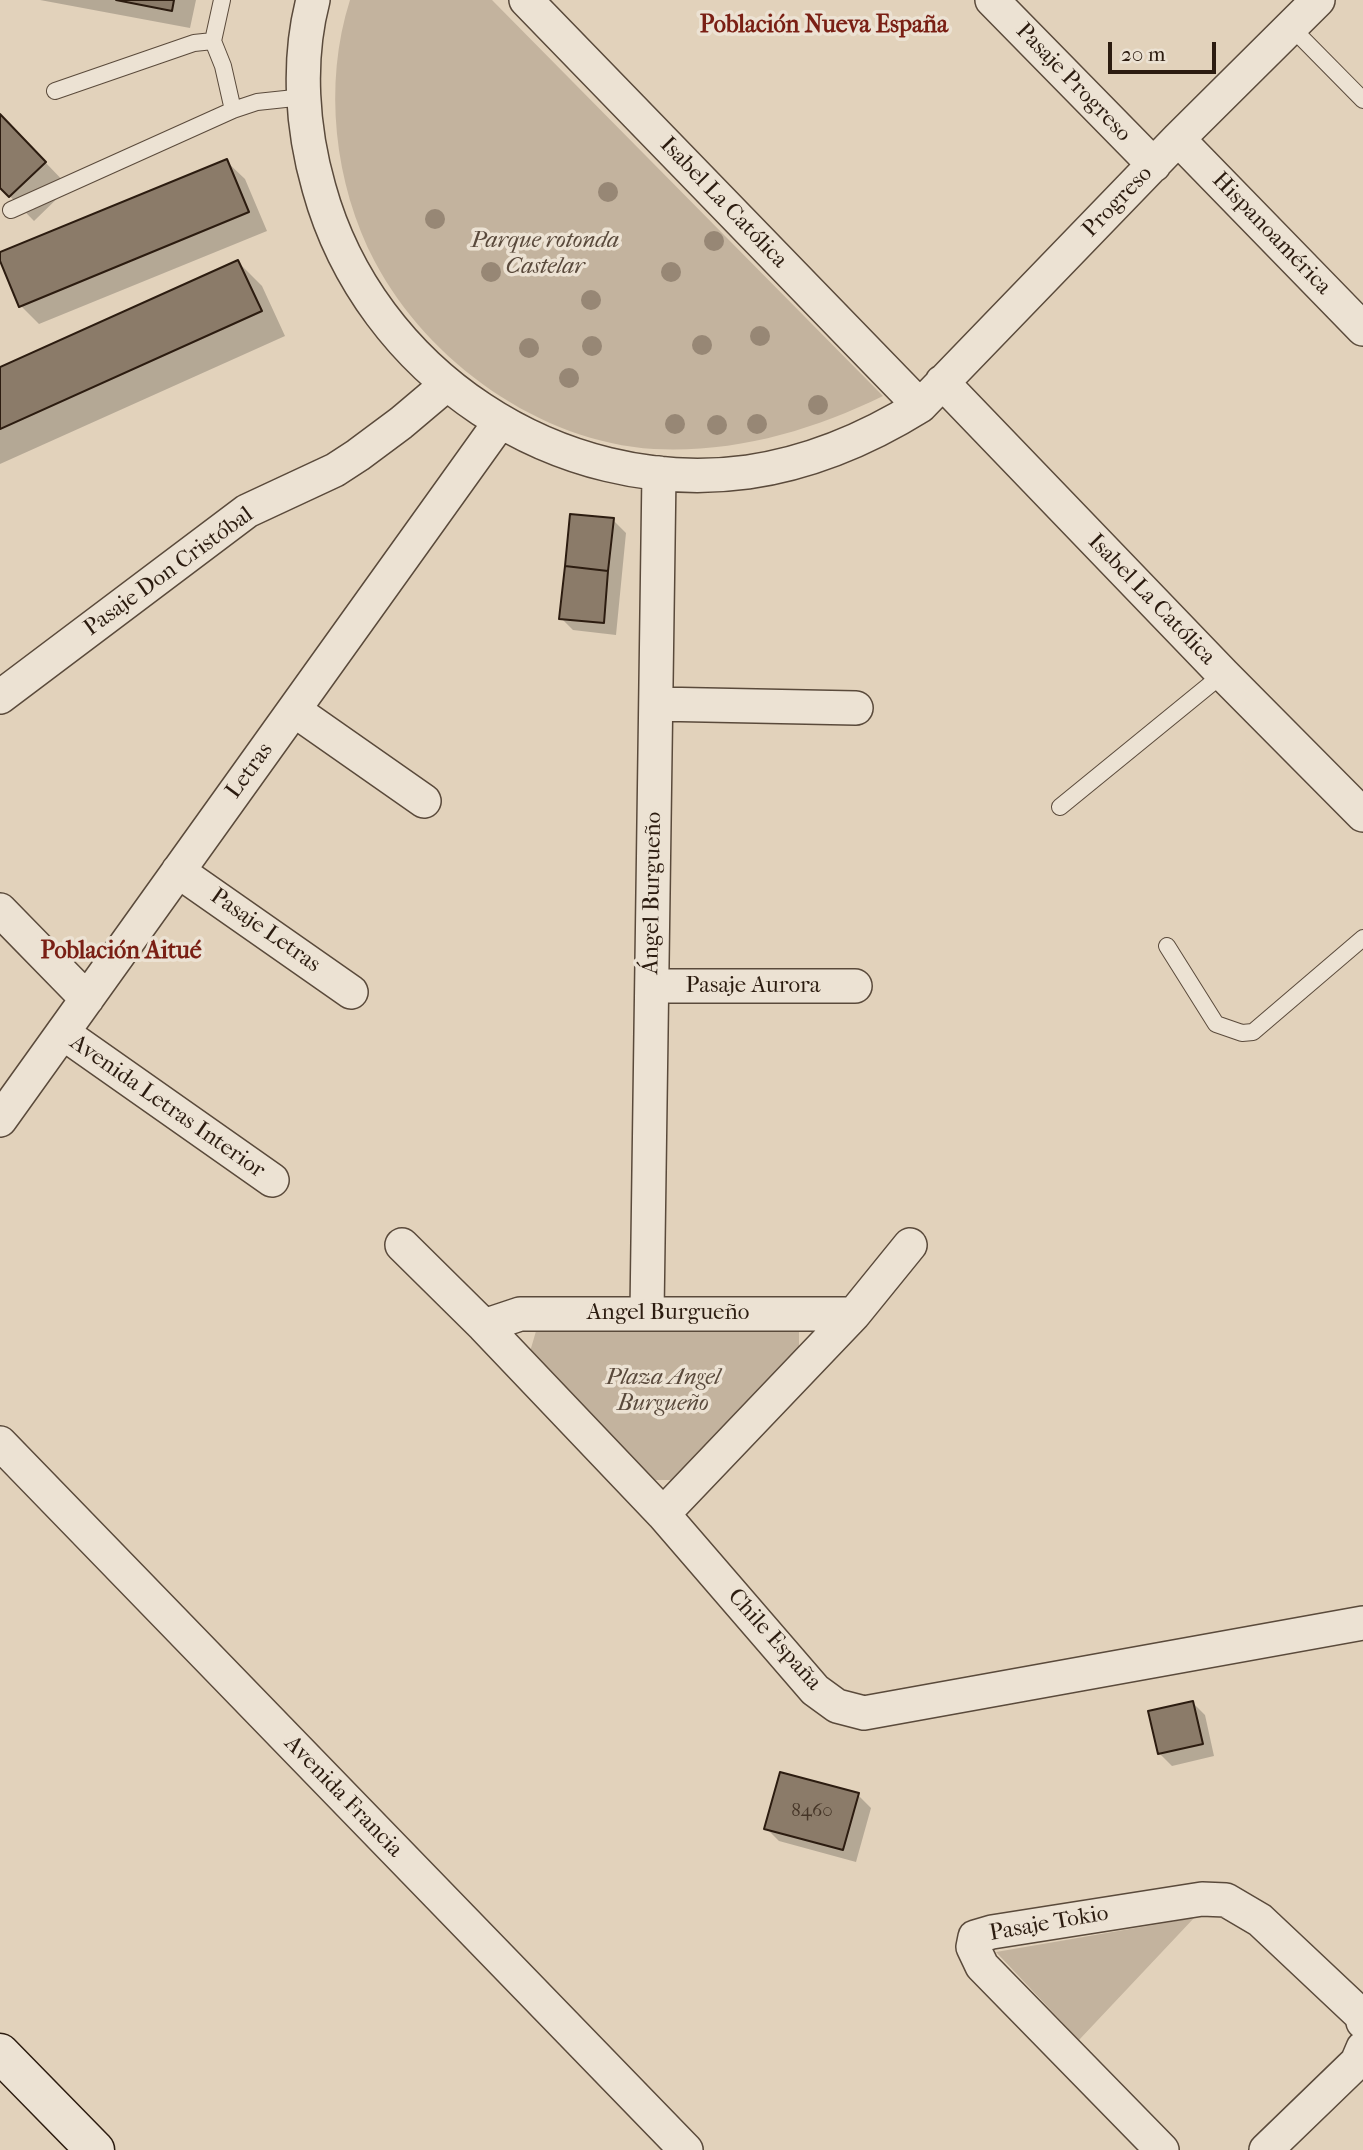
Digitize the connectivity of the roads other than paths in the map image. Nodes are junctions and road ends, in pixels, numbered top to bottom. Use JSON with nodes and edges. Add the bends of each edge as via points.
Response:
{"nodes":[{"id":1,"x":222,"y":0,"type":"edge"},
{"id":2,"x":313,"y":0,"type":"edge"},
{"id":3,"x":526,"y":0,"type":"edge"},
{"id":4,"x":992,"y":0,"type":"edge"},
{"id":5,"x":1318,"y":0,"type":"edge"},
{"id":6,"x":1291,"y":27,"type":"junction"},
{"id":7,"x":213,"y":41,"type":"junction"},
{"id":8,"x":55,"y":91,"type":"dead end"},
{"id":9,"x":304,"y":97,"type":"junction"},
{"id":10,"x":1363,"y":100,"type":"edge"},
{"id":11,"x":233,"y":110,"type":"junction"},
{"id":12,"x":1178,"y":139,"type":"junction"},
{"id":13,"x":1154,"y":165,"type":"junction"},
{"id":14,"x":11,"y":210,"type":"dead end"},
{"id":15,"x":1363,"y":329,"type":"edge"},
{"id":16,"x":446,"y":385,"type":"junction"},
{"id":17,"x":931,"y":394,"type":"junction"},
{"id":18,"x":500,"y":422,"type":"junction"},
{"id":19,"x":659,"y":473,"type":"junction"},
{"id":20,"x":1223,"y":674,"type":"junction"},
{"id":21,"x":0,"y":697,"type":"edge"},
{"id":22,"x":656,"y":704,"type":"junction"},
{"id":23,"x":856,"y":708,"type":"dead end"},
{"id":24,"x":294,"y":710,"type":"junction"},
{"id":25,"x":424,"y":801,"type":"dead end"},
{"id":26,"x":1060,"y":807,"type":"dead end"},
{"id":27,"x":1363,"y":815,"type":"edge"},
{"id":28,"x":178,"y":871,"type":"junction"},
{"id":29,"x":0,"y":910,"type":"edge"},
{"id":30,"x":1363,"y":938,"type":"edge"},
{"id":31,"x":1167,"y":946,"type":"dead end"},
{"id":32,"x":652,"y":986,"type":"junction"},
{"id":33,"x":855,"y":986,"type":"dead end"},
{"id":34,"x":351,"y":992,"type":"dead end"},
{"id":35,"x":87,"y":999,"type":"junction"},
{"id":36,"x":63,"y":1033,"type":"junction"},
{"id":37,"x":0,"y":1120,"type":"edge"},
{"id":38,"x":272,"y":1180,"type":"dead end"},
{"id":39,"x":402,"y":1245,"type":"dead end"},
{"id":40,"x":910,"y":1245,"type":"dead end"},
{"id":41,"x":647,"y":1312,"type":"junction"},
{"id":42,"x":855,"y":1314,"type":"junction"},
{"id":43,"x":484,"y":1326,"type":"junction"},
{"id":44,"x":0,"y":1443,"type":"edge"},
{"id":45,"x":663,"y":1514,"type":"junction"},
{"id":46,"x":1363,"y":1623,"type":"edge"},
{"id":47,"x":1363,"y":2022,"type":"edge"},
{"id":48,"x":1363,"y":2048,"type":"edge"},
{"id":49,"x":0,"y":2053,"type":"edge"},
{"id":50,"x":1277,"y":2147,"type":"edge"},
{"id":51,"x":95,"y":2150,"type":"edge"},
{"id":52,"x":686,"y":2150,"type":"edge"},
{"id":53,"x":1162,"y":2150,"type":"edge"}],
"edges":[{"from":1,"to":7,"type":"lane"},
{"from":2,"to":9,"type":"street","name":"Progreso"},
{"from":3,"to":17,"type":"street","name":"Isabel La Católica"},
{"from":4,"to":13,"type":"street","name":"Pasaje Progreso"},
{"from":5,"to":6,"type":"street","name":"Progreso"},
{"from":6,"to":10,"type":"lane"},
{"from":6,"to":12,"type":"street","name":"Progreso"},
{"from":7,"to":8,"type":"lane","via":[[194,43]]},
{"from":7,"to":11,"type":"lane"},
{"from":9,"to":11,"type":"lane","via":[[257,102]]},
{"from":9,"to":16,"type":"street","name":"Progreso","via":[[314,171],[352,271],[394,332]]},
{"from":11,"to":14,"type":"lane"},
{"from":12,"to":13,"type":"street","name":"Progreso"},
{"from":12,"to":15,"type":"street","name":"Hispanoamérica"},
{"from":13,"to":17,"type":"street","name":"Progreso"},
{"from":16,"to":18,"type":"street","name":"Progreso"},
{"from":16,"to":21,"type":"street","name":"Pasaje Don Cristóbal","via":[[359,455],[247,511]]},
{"from":17,"to":19,"type":"street","name":"Progreso","via":[[875,433],[792,463],[748,472]]},
{"from":17,"to":20,"type":"street","name":"Isabel La Católica"},
{"from":18,"to":19,"type":"street","name":"Progreso","via":[[580,457]]},
{"from":18,"to":24,"type":"street","name":"Letras"},
{"from":19,"to":22,"type":"street","name":"Ángel Burgueño"},
{"from":20,"to":26,"type":"lane"},
{"from":20,"to":27,"type":"street","name":"Isabel La Católica"},
{"from":22,"to":23,"type":"street"},
{"from":22,"to":32,"type":"street","name":"Ángel Burgueño"},
{"from":24,"to":25,"type":"street"},
{"from":24,"to":28,"type":"street","name":"Letras"},
{"from":28,"to":34,"type":"street","name":"Pasaje Letras"},
{"from":28,"to":35,"type":"street","name":"Letras"},
{"from":29,"to":35,"type":"street"},
{"from":30,"to":31,"type":"lane","via":[[1253,1032],[1216,1024]]},
{"from":32,"to":33,"type":"street","name":"Pasaje Aurora"},
{"from":32,"to":41,"type":"street","name":"Ángel Burgueño"},
{"from":35,"to":36,"type":"street","name":"Letras"},
{"from":36,"to":37,"type":"street","name":"Letras"},
{"from":36,"to":38,"type":"street","name":"Avenida Letras Interior"},
{"from":39,"to":43,"type":"street","name":"Chile España"},
{"from":40,"to":42,"type":"street"},
{"from":41,"to":42,"type":"street","name":"Angel Burgueño"},
{"from":41,"to":43,"type":"street","name":"Angel Burgueño","via":[[520,1314]]},
{"from":42,"to":45,"type":"street"},
{"from":43,"to":45,"type":"street","name":"Chile España"},
{"from":44,"to":52,"type":"street","name":"Avenida Francia"},
{"from":45,"to":46,"type":"street","name":"Chile España","via":[[815,1690],[837,1706],[864,1713]]},
{"from":47,"to":53,"type":"street","name":"Pasaje Tokio","via":[[1362,2016],[1260,1920],[1226,1900],[1202,1899],[975,1937],[973,1947],[982,1966]]},
{"from":48,"to":50,"type":"street","via":[[1357,2062]]},
{"from":49,"to":51,"type":"street"}]}
